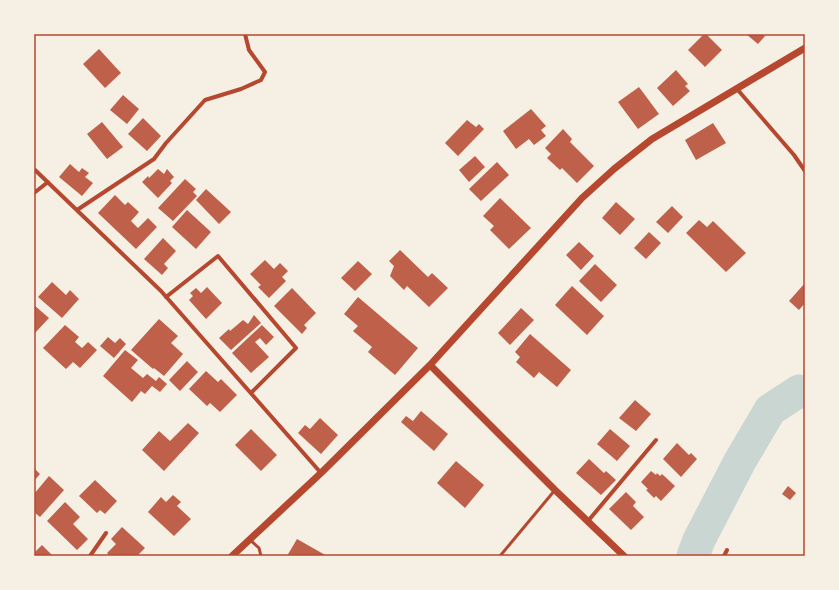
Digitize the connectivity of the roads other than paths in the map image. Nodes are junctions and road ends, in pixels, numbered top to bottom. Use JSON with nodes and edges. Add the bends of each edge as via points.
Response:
{"nodes":[{"id":1,"x":245,"y":34,"type":"edge"},
{"id":2,"x":805,"y":48,"type":"edge"},
{"id":3,"x":737,"y":89,"type":"junction"},
{"id":4,"x":34,"y":169,"type":"edge"},
{"id":5,"x":805,"y":171,"type":"edge"},
{"id":6,"x":48,"y":182,"type":"junction"},
{"id":7,"x":34,"y":193,"type":"edge"},
{"id":8,"x":78,"y":210,"type":"junction"},
{"id":9,"x":166,"y":297,"type":"junction"},
{"id":10,"x":430,"y":365,"type":"junction"},
{"id":11,"x":251,"y":393,"type":"junction"},
{"id":12,"x":656,"y":440,"type":"dead end"},
{"id":13,"x":321,"y":473,"type":"junction"},
{"id":14,"x":555,"y":490,"type":"junction"},
{"id":15,"x":588,"y":521,"type":"junction"},
{"id":16,"x":106,"y":534,"type":"dead end"},
{"id":17,"x":250,"y":540,"type":"junction"},
{"id":18,"x":727,"y":550,"type":"dead end"},
{"id":19,"x":90,"y":556,"type":"edge"},
{"id":20,"x":232,"y":556,"type":"edge"},
{"id":21,"x":261,"y":556,"type":"edge"},
{"id":22,"x":500,"y":556,"type":"edge"},
{"id":23,"x":624,"y":556,"type":"edge"},
{"id":24,"x":724,"y":556,"type":"edge"}],
"edges":[{"from":1,"to":8,"type":"street","via":[[249,50],[265,72],[261,80],[205,100],[154,159]]},
{"from":2,"to":3,"type":"street"},
{"from":3,"to":5,"type":"street"},
{"from":3,"to":10,"type":"street","via":[[652,139],[587,193]]},
{"from":4,"to":6,"type":"street"},
{"from":6,"to":7,"type":"street"},
{"from":6,"to":8,"type":"street"},
{"from":8,"to":9,"type":"street"},
{"from":9,"to":11,"type":"street"},
{"from":9,"to":11,"type":"street","via":[[218,256],[296,348]]},
{"from":10,"to":13,"type":"street"},
{"from":10,"to":14,"type":"street"},
{"from":11,"to":13,"type":"street"},
{"from":12,"to":15,"type":"street"},
{"from":13,"to":17,"type":"street"},
{"from":14,"to":15,"type":"street"},
{"from":14,"to":22,"type":"lane"},
{"from":15,"to":23,"type":"street"},
{"from":16,"to":19,"type":"street"},
{"from":17,"to":20,"type":"street"},
{"from":17,"to":21,"type":"lane","via":[[259,548]]},
{"from":18,"to":24,"type":"street"}]}
